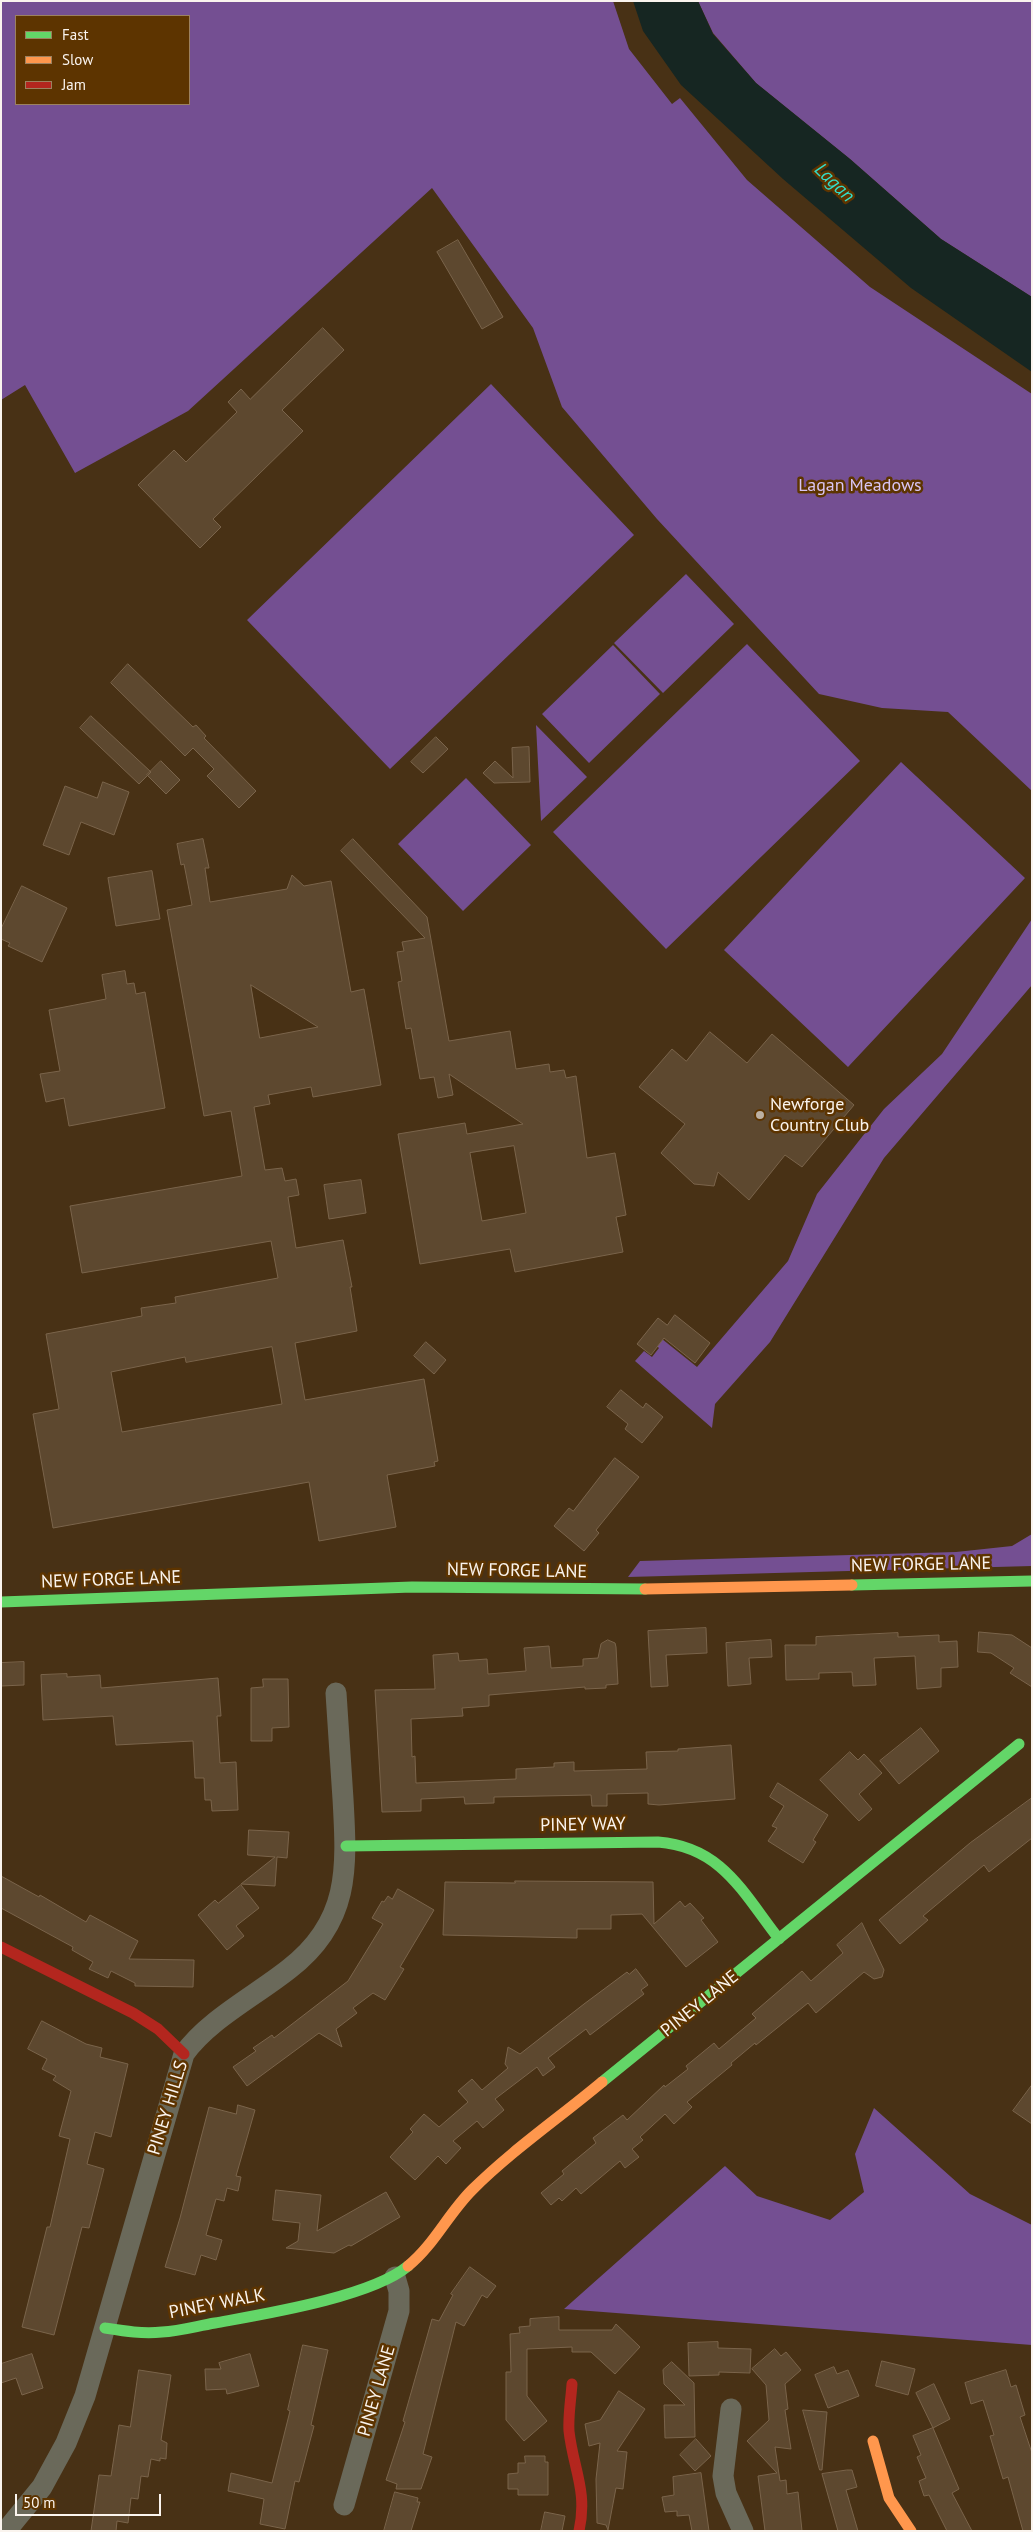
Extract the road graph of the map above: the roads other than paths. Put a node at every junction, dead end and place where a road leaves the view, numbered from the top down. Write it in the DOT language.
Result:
graph roads {
  1 [pos="1032,1581"];
  2 [pos="1,1602"];
  3 [pos="336,1693"];
  4 [pos="1019,1744"];
  5 [pos="346,1846"];
  6 [pos="779,1939"];
  7 [pos="1,1947"];
  8 [pos="184,2054"];
  9 [pos="395,2277"];
  10 [pos="335,2297"];
  11 [pos="105,2328"];
  12 [pos="572,2384"];
  13 [pos="731,2409"];
  14 [pos="873,2440"];
  15 [pos="344,2504"];
  16 [pos="6,2531"];
  17 [pos="579,2531"];
  18 [pos="743,2531"];
  19 [pos="911,2531"];
  1 -- 2 [label="street, NEW FORGE LANE"];
  3 -- 5 [label="street, PINEY HILLS"];
  4 -- 6 [label="street, PINEY LANE"];
  5 -- 6 [label="street, PINEY WAY"];
  5 -- 8 [label="street, PINEY HILLS"];
  6 -- 9 [label="street, PINEY LANE"];
  7 -- 8 [label="street"];
  8 -- 11 [label="street, PINEY HILLS"];
  9 -- 10 [label="street, PINEY LANE"];
  9 -- 15 [label="street, PINEY LANE"];
  10 -- 11 [label="street, PINEY WALK"];
  11 -- 16 [label="street, PINEY HILLS"];
  12 -- 17 [label="street"];
  13 -- 18 [label="street"];
  14 -- 19 [label="street"];
}
